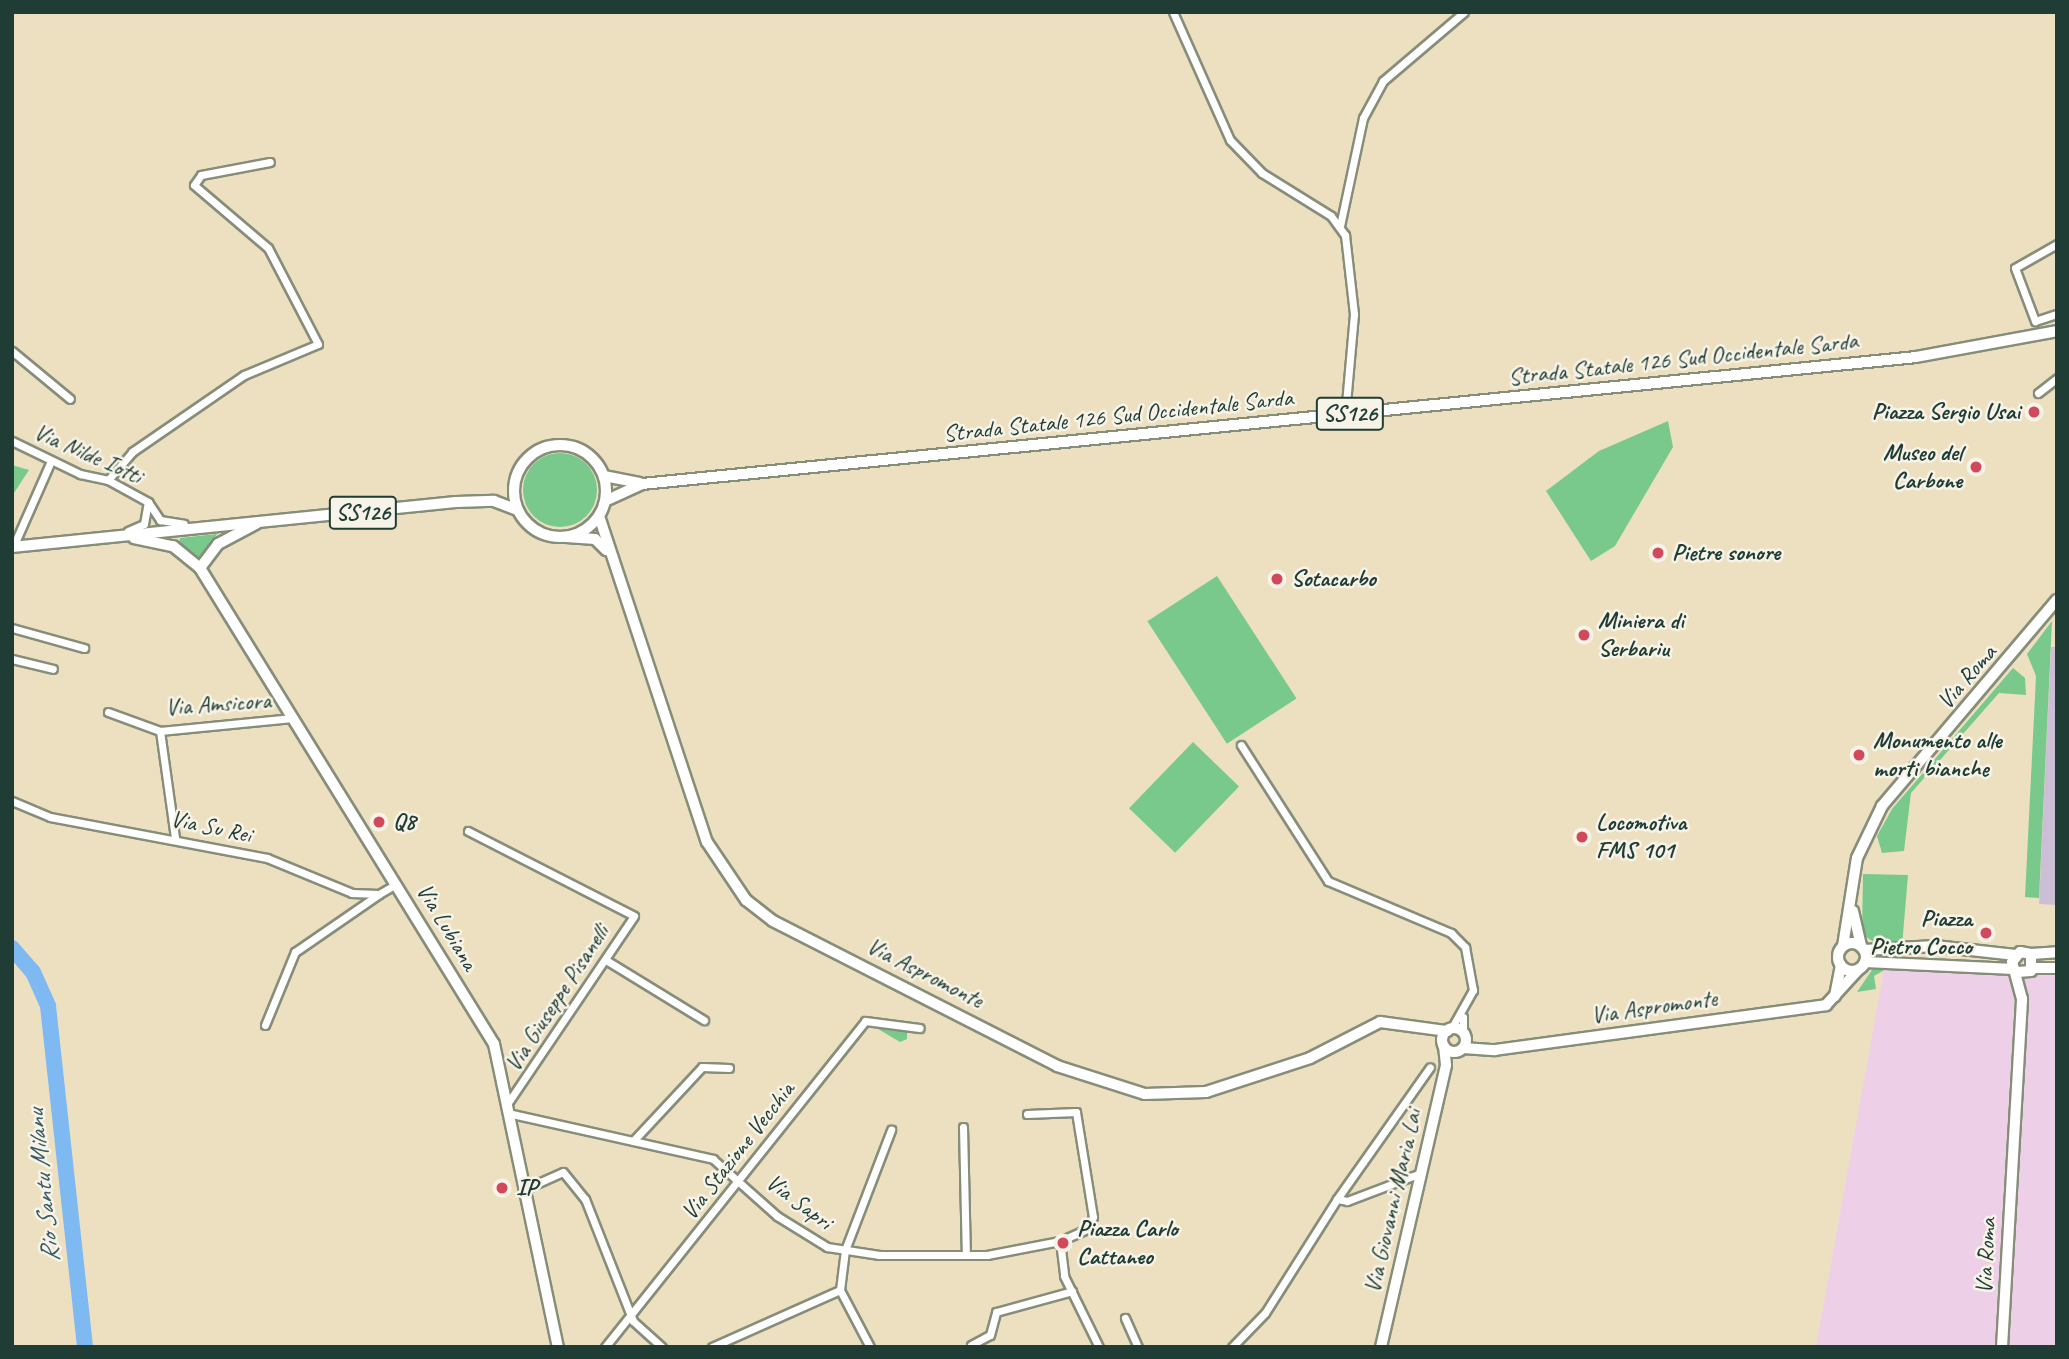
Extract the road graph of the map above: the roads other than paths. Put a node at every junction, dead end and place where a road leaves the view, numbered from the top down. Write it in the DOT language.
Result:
graph roads {
  1 [pos="1173,12"];
  2 [pos="1464,12"];
  3 [pos="270,162"];
  4 [pos="1340,226"];
  5 [pos="2057,244"];
  6 [pos="2057,314"];
  7 [pos="2057,331"];
  8 [pos="12,351"];
  9 [pos="2057,378"];
  10 [pos="2038,393"];
  11 [pos="70,399"];
  12 [pos="1345,414"];
  13 [pos="12,441"];
  14 [pos="51,461"];
  15 [pos="604,476"];
  16 [pos="108,480"];
  17 [pos="514,482"];
  18 [pos="642,484"];
  19 [pos="605,501"];
  20 [pos="148,502"];
  21 [pos="467,502"];
  22 [pos="518,510"];
  23 [pos="599,516"];
  24 [pos="260,522"];
  25 [pos="216,526"];
  26 [pos="109,537"];
  27 [pos="566,537"];
  28 [pos="14,544"];
  29 [pos="615,564"];
  30 [pos="201,568"];
  31 [pos="2057,600"];
  32 [pos="12,628"];
  33 [pos="84,648"];
  34 [pos="12,659"];
  35 [pos="53,669"];
  36 [pos="108,712"];
  37 [pos="292,718"];
  38 [pos="160,731"];
  39 [pos="1241,745"];
  40 [pos="12,801"];
  41 [pos="468,831"];
  42 [pos="175,838"];
  43 [pos="396,884"];
  44 [pos="1852,890"];
  45 [pos="379,894"];
  46 [pos="1843,946"];
  47 [pos="1863,948"];
  48 [pos="1925,948"];
  49 [pos="2057,952"];
  50 [pos="2031,954"];
  51 [pos="2015,955"];
  52 [pos="606,960"];
  53 [pos="1926,964"];
  54 [pos="1841,965"];
  55 [pos="1861,966"];
  56 [pos="2057,968"];
  57 [pos="2033,970"];
  58 [pos="2015,971"];
  59 [pos="1834,998"];
  60 [pos="2022,999"];
  61 [pos="1464,1013"];
  62 [pos="704,1020"];
  63 [pos="265,1025"];
  64 [pos="920,1028"];
  65 [pos="1433,1029"];
  66 [pos="1449,1030"];
  67 [pos="1462,1043"];
  68 [pos="1443,1044"];
  69 [pos="1446,1065"];
  70 [pos="1430,1067"];
  71 [pos="729,1068"];
  72 [pos="509,1101"];
  73 [pos="512,1114"];
  74 [pos="1027,1114"];
  75 [pos="963,1127"];
  76 [pos="891,1130"];
  77 [pos="633,1141"];
  78 [pos="1421,1173"];
  79 [pos="739,1179"];
  80 [pos="527,1188"];
  81 [pos="1337,1199"];
  82 [pos="1059,1241"];
  83 [pos="845,1250"];
  84 [pos="966,1255"];
  85 [pos="840,1290"];
  86 [pos="1072,1291"];
  87 [pos="630,1314"];
  88 [pos="1125,1318"];
  89 [pos="971,1345"];
  90 [pos="558,1347"];
  91 [pos="605,1347"];
  92 [pos="662,1347"];
  93 [pos="712,1347"];
  94 [pos="870,1347"];
  95 [pos="1099,1347"];
  96 [pos="1138,1347"];
  97 [pos="1232,1347"];
  98 [pos="1381,1347"];
  99 [pos="2002,1347"];
  1 -- 4 [label="street"];
  2 -- 4 [label="street"];
  3 -- 16 [label="street"];
  4 -- 12 [label="street"];
  5 -- 6 [label="street"];
  7 -- 12 [label="main road, Strada Statale 126 Sud Occidentale Sarda / SS126"];
  8 -- 11 [label="street"];
  9 -- 10 [label="street"];
  12 -- 18 [label="main road, Strada Statale 126 Sud Occidentale Sarda / SS126"];
  13 -- 14 [label="street, Via Nilde Iotti"];
  14 -- 16 [label="street, Via Nilde Iotti"];
  14 -- 28 [label="street"];
  15 -- 17 [label="main road"];
  15 -- 18 [label="main road, SS126"];
  15 -- 19 [label="main road"];
  16 -- 20 [label="street, Via Nilde Iotti"];
  17 -- 21 [label="main road, SS126"];
  17 -- 22 [label="main road"];
  18 -- 19 [label="main road, SS126"];
  19 -- 23 [label="main road"];
  20 -- 25 [label="street, Via Nilde Iotti"];
  20 -- 26 [label="street, Via Nilde Iotti"];
  21 -- 22 [label="main road, SS126"];
  21 -- 24 [label="main road, SS126"];
  22 -- 27 [label="main road, SS126"];
  23 -- 27 [label="main road"];
  23 -- 29 [label="main road, Via Aspromonte"];
  24 -- 25 [label="main road, SS126"];
  24 -- 30 [label="main road"];
  25 -- 26 [label="main road, SS126"];
  26 -- 28 [label="main road, SS126"];
  26 -- 30 [label="main road, Via Lubiana"];
  27 -- 29 [label="main road, Via Aspromonte"];
  29 -- 65 [label="main road, Via Aspromonte"];
  30 -- 37 [label="main road, Via Lubiana"];
  31 -- 44 [label="main road, Via Roma"];
  32 -- 33 [label="street"];
  34 -- 35 [label="street"];
  36 -- 38 [label="street, Via Amsicora"];
  37 -- 38 [label="street, Via Amsicora"];
  37 -- 43 [label="main road, Via Lubiana"];
  38 -- 42 [label="street"];
  39 -- 61 [label="street"];
  40 -- 42 [label="street, Via Su Rei"];
  41 -- 52 [label="street, Via Giuseppe Pisanelli"];
  42 -- 45 [label="street, Via Su Rei"];
  43 -- 45 [label="street"];
  43 -- 72 [label="main road, Via Lubiana"];
  44 -- 46 [label="main road, Via Roma"];
  44 -- 47 [label="main road, Via Roma"];
  45 -- 63 [label="street"];
  46 -- 47 [label="main road"];
  46 -- 54 [label="main road, Via Roma"];
  47 -- 48 [label="main road"];
  47 -- 55 [label="main road, Via Roma"];
  48 -- 51 [label="main road"];
  48 -- 53 [label="main road"];
  49 -- 50 [label="main road"];
  50 -- 51 [label="main road"];
  50 -- 57 [label="main road"];
  51 -- 58 [label="main road, Via Roma"];
  52 -- 62 [label="street"];
  52 -- 72 [label="street, Via Giuseppe Pisanelli"];
  53 -- 55 [label="main road"];
  53 -- 58 [label="main road"];
  54 -- 55 [label="main road"];
  54 -- 59 [label="main road"];
  55 -- 59 [label="main road"];
  56 -- 57 [label="main road"];
  57 -- 58 [label="main road"];
  57 -- 60 [label="main road, Via Roma"];
  58 -- 60 [label="main road, Via Roma"];
  59 -- 67 [label="main road, Via Aspromonte"];
  60 -- 99 [label="main road, Via Roma"];
  61 -- 66 [label="street"];
  61 -- 67 [label="street"];
  64 -- 79 [label="street, Via Stazione Vecchia"];
  65 -- 66 [label="main road, Via Aspromonte"];
  65 -- 68 [label="main road"];
  66 -- 67 [label="main road, Via Aspromonte"];
  66 -- 68 [label="main road"];
  67 -- 68 [label="main road"];
  67 -- 69 [label="main road, Via Giovanni Maria Lai"];
  68 -- 69 [label="main road, Via Giovanni Maria Lai"];
  69 -- 78 [label="main road, Via Giovanni Maria Lai"];
  70 -- 81 [label="street"];
  71 -- 77 [label="street"];
  72 -- 73 [label="main road, Via Lubiana"];
  73 -- 77 [label="street, Via Sapri"];
  73 -- 80 [label="main road, Via Lubiana"];
  74 -- 82 [label="street"];
  75 -- 84 [label="street"];
  76 -- 83 [label="street"];
  77 -- 79 [label="street, Via Sapri"];
  78 -- 81 [label="street"];
  78 -- 98 [label="main road, Via Giovanni Maria Lai"];
  79 -- 83 [label="street, Via Sapri"];
  79 -- 87 [label="street, Via Stazione Vecchia"];
  80 -- 87 [label="street"];
  80 -- 90 [label="main road, Via Lubiana"];
  81 -- 97 [label="street"];
  82 -- 84 [label="street, Via Sapri"];
  82 -- 86 [label="street"];
  83 -- 84 [label="street, Via Sapri"];
  83 -- 85 [label="street"];
  85 -- 93 [label="street"];
  85 -- 94 [label="street"];
  86 -- 89 [label="street"];
  86 -- 95 [label="street"];
  87 -- 91 [label="street, Via Stazione Vecchia"];
  87 -- 92 [label="street"];
  88 -- 96 [label="street"];
}
